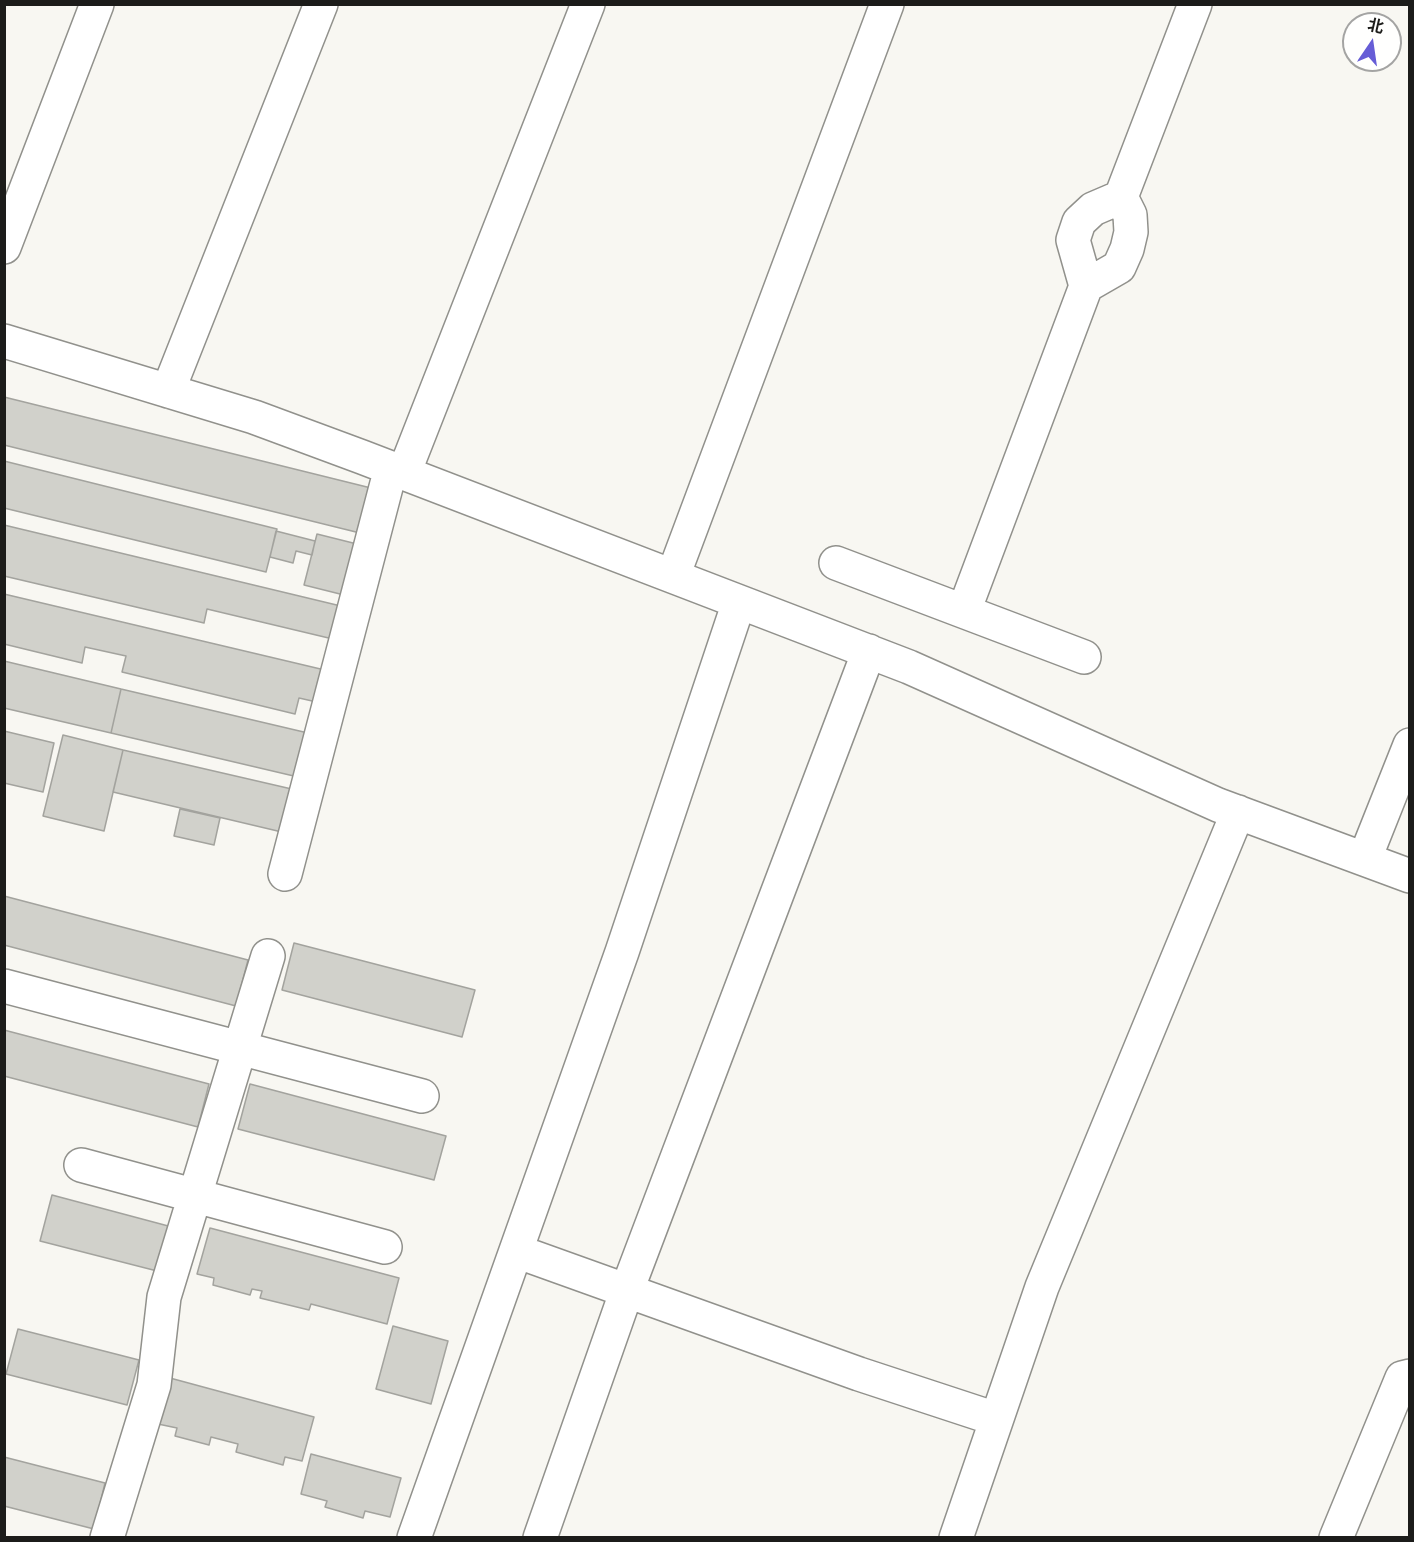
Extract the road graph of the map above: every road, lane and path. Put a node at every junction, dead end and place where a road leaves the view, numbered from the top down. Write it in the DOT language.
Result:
graph roads {
  1 [pos="97,4"];
  2 [pos="321,4"];
  3 [pos="588,4"];
  4 [pos="887,4"];
  5 [pos="1195,4"];
  6 [pos="1121,197"];
  7 [pos="4,247"];
  8 [pos="1086,286"];
  9 [pos="4,341"];
  10 [pos="168,391"];
  11 [pos="397,471"];
  12 [pos="836,563"];
  13 [pos="673,576"];
  14 [pos="739,602"];
  15 [pos="964,612"];
  16 [pos="869,651"];
  17 [pos="1084,657"];
  18 [pos="1410,745"];
  19 [pos="1238,812"];
  20 [pos="1365,858"];
  21 [pos="285,874"];
  22 [pos="1410,876"];
  23 [pos="268,956"];
  24 [pos="4,986"];
  25 [pos="240,1048"];
  26 [pos="422,1096"];
  27 [pos="81,1165"];
  28 [pos="195,1196"];
  29 [pos="385,1247"];
  30 [pos="516,1251"];
  31 [pos="627,1290"];
  32 [pos="1410,1376"];
  33 [pos="996,1419"];
  34 [pos="107,1538"];
  35 [pos="414,1538"];
  36 [pos="540,1538"];
  37 [pos="956,1538"];
  38 [pos="1336,1538"];
  1 -- 7 [label="street"];
  2 -- 10 [label="street"];
  3 -- 11 [label="street"];
  4 -- 13 [label="street"];
  5 -- 6 [label="street"];
  6 -- 8 [label="street"];
  6 -- 8 [label="street"];
  8 -- 15 [label="street"];
  9 -- 10 [label="street"];
  10 -- 11 [label="street"];
  11 -- 13 [label="street"];
  11 -- 21 [label="street"];
  12 -- 15 [label="street"];
  13 -- 14 [label="street"];
  14 -- 16 [label="street"];
  14 -- 30 [label="street"];
  15 -- 17 [label="street"];
  16 -- 19 [label="street"];
  16 -- 31 [label="street"];
  18 -- 20 [label="street"];
  19 -- 20 [label="street"];
  19 -- 33 [label="street"];
  20 -- 22 [label="street"];
  23 -- 25 [label="street"];
  24 -- 25 [label="street"];
  25 -- 26 [label="street"];
  25 -- 28 [label="street"];
  27 -- 28 [label="street"];
  28 -- 29 [label="street"];
  28 -- 34 [label="street"];
  30 -- 31 [label="street"];
  30 -- 35 [label="street"];
  31 -- 33 [label="street"];
  31 -- 36 [label="street"];
  32 -- 38 [label="street"];
  33 -- 37 [label="street"];
}
